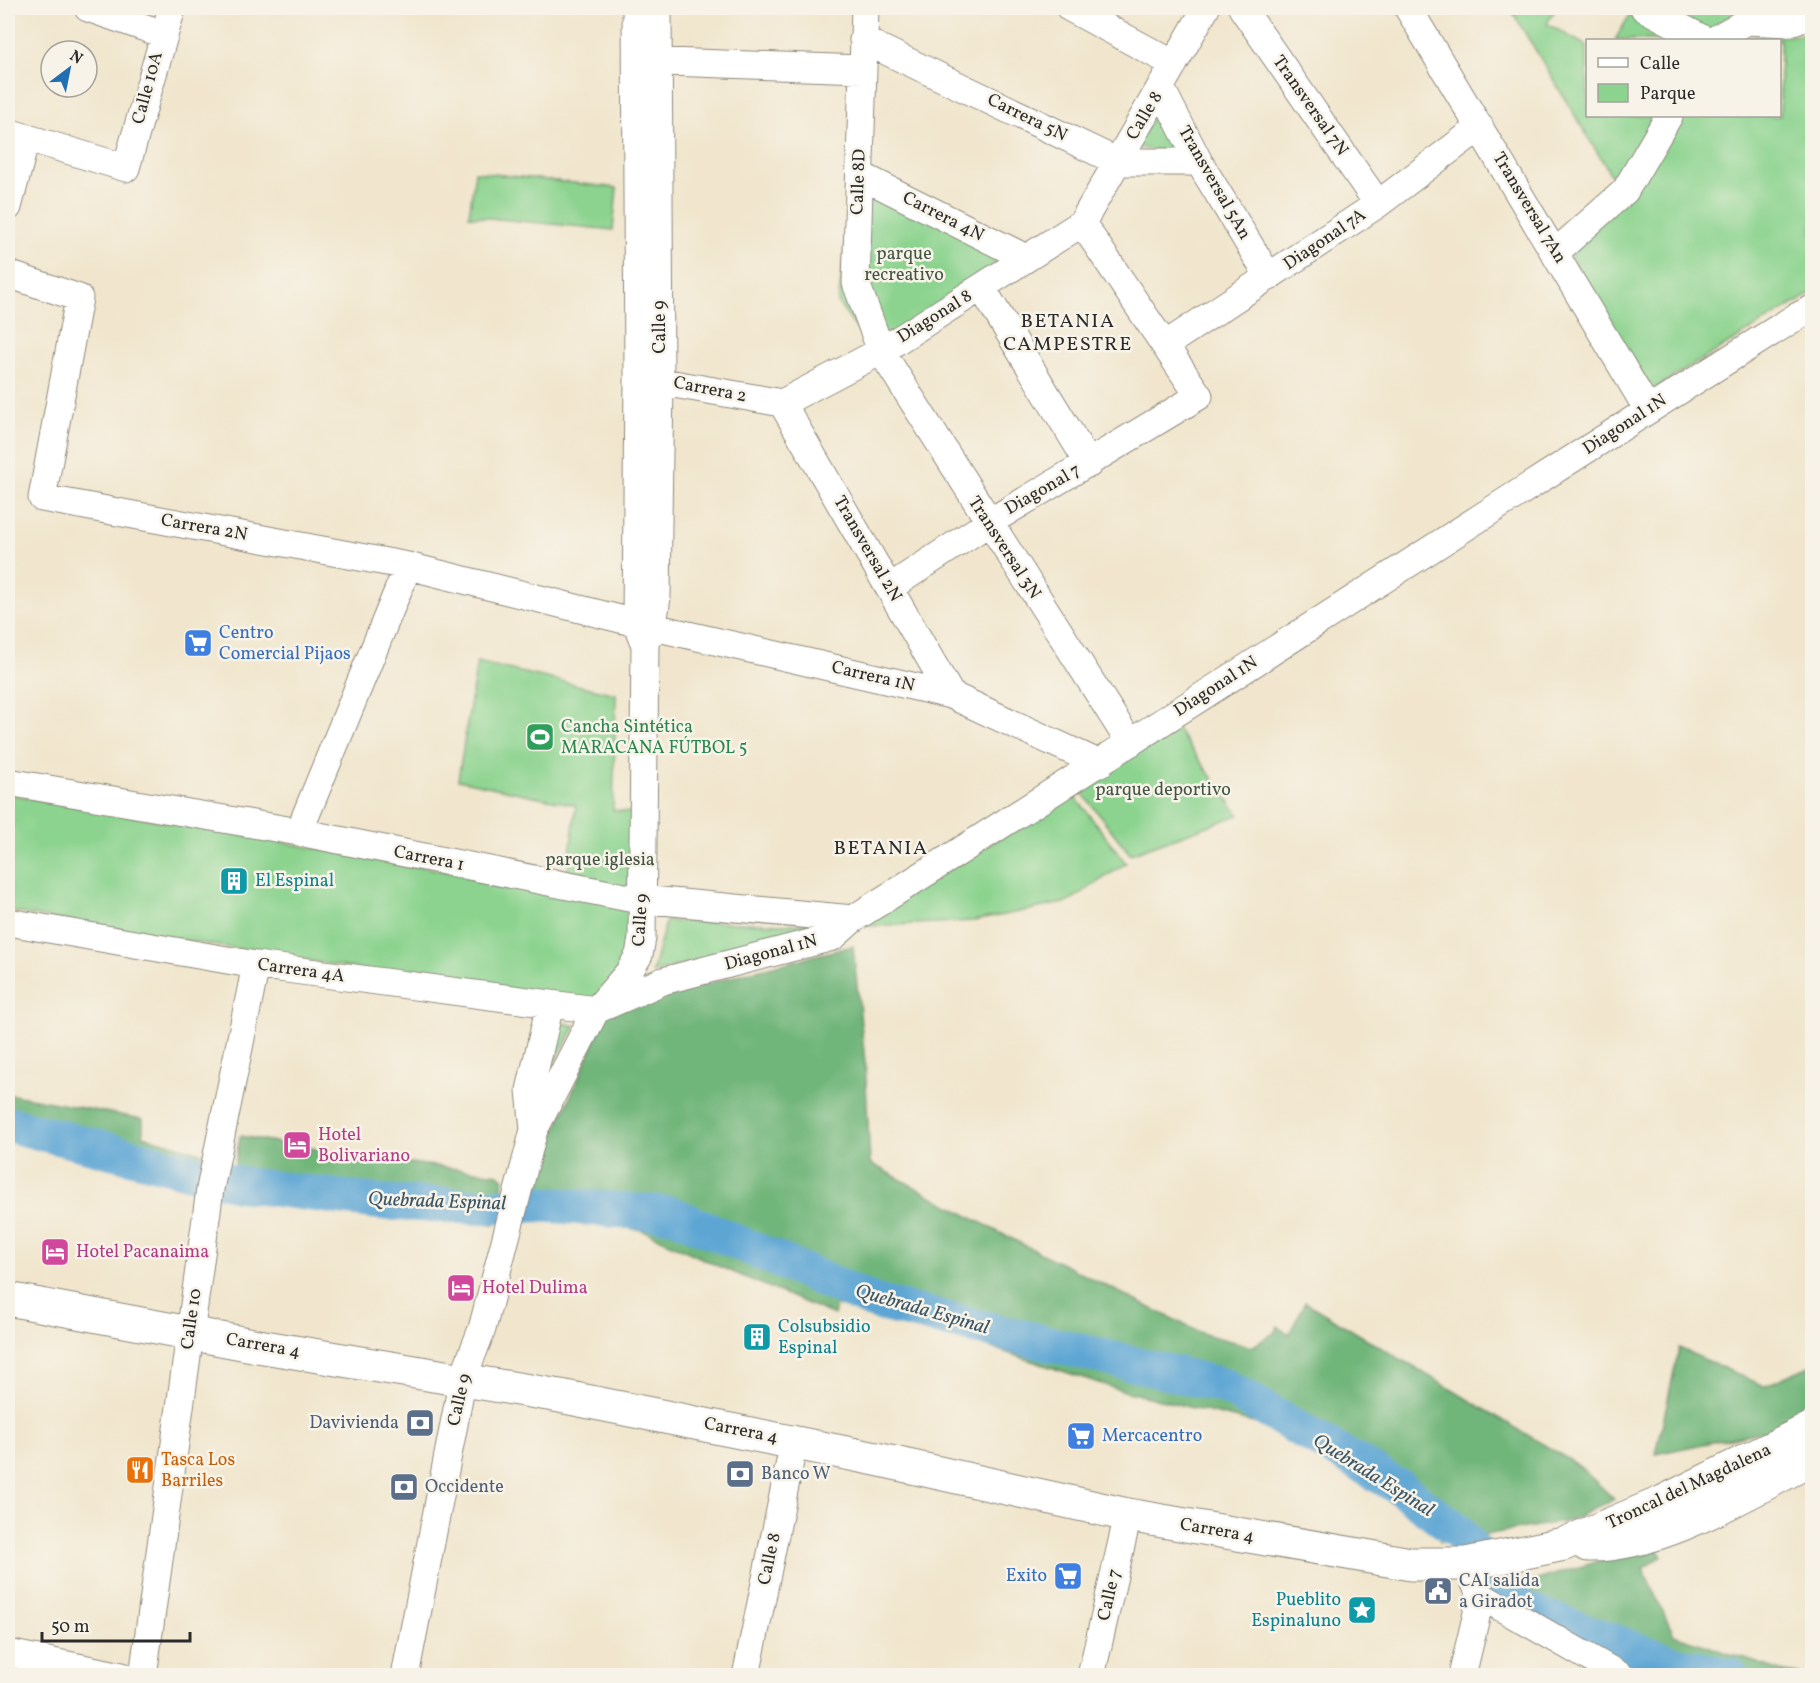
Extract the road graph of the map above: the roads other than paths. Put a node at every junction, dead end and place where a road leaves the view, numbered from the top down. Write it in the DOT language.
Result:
graph roads {
  1 [pos="88,8"];
  2 [pos="172,8"];
  3 [pos="636,8"];
  4 [pos="658,8"];
  5 [pos="865,8"];
  6 [pos="1070,8"];
  7 [pos="1206,8"];
  8 [pos="1242,8"];
  9 [pos="1408,8"];
  10 [pos="1644,8"];
  11 [pos="1812,15"];
  12 [pos="163,34"];
  13 [pos="1703,39"];
  14 [pos="1716,39"];
  15 [pos="864,40"];
  16 [pos="649,61"];
  17 [pos="1174,64"];
  18 [pos="862,69"];
  19 [pos="1161,88"];
  20 [pos="1667,117"];
  21 [pos="1480,127"];
  22 [pos="17,135"];
  23 [pos="1118,162"];
  24 [pos="1199,162"];
  25 [pos="860,175"];
  26 [pos="1378,204"];
  27 [pos="8,207"];
  28 [pos="1082,223"];
  29 [pos="1556,252"];
  30 [pos="1026,258"];
  31 [pos="8,274"];
  32 [pos="1269,277"];
  33 [pos="982,288"];
  34 [pos="1812,309"];
  35 [pos="1165,345"];
  36 [pos="881,351"];
  37 [pos="649,379"];
  38 [pos="782,403"];
  39 [pos="1648,410"];
  40 [pos="1089,464"];
  41 [pos="988,523"];
  42 [pos="408,566"];
  43 [pos="889,588"];
  44 [pos="645,631"];
  45 [pos="951,695"];
  46 [pos="1130,743"];
  47 [pos="1100,764"];
  48 [pos="8,782"];
  49 [pos="299,832"];
  50 [pos="644,899"];
  51 [pos="853,919"];
  52 [pos="8,922"];
  53 [pos="256,965"];
  54 [pos="550,1005"];
  55 [pos="596,1010"];
  56 [pos="534,1130"];
  57 [pos="8,1299"];
  58 [pos="190,1332"];
  59 [pos="463,1378"];
  60 [pos="1812,1428"];
  61 [pos="794,1442"];
  62 [pos="1812,1459"];
  63 [pos="1128,1515"];
  64 [pos="1563,1544"];
  65 [pos="1470,1563"];
  66 [pos="1481,1596"];
  67 [pos="8,1653"];
  68 [pos="1092,1675"];
  69 [pos="122,1676"];
  70 [pos="143,1676"];
  71 [pos="405,1676"];
  72 [pos="746,1676"];
  73 [pos="1462,1676"];
  74 [pos="1621,1676"];
  1 -- 12 [label="street"];
  2 -- 12 [label="street, Calle 10A"];
  3 -- 16 [label="street, Calle 9"];
  4 -- 16 [label="street, Calle 9"];
  5 -- 15 [label="street, Calle 8D"];
  6 -- 17 [label="street"];
  7 -- 17 [label="street, Calle 8"];
  8 -- 26 [label="street, Transversal 7N"];
  9 -- 21 [label="street, Transversal 7An"];
  10 -- 13 [label="street"];
  11 -- 14 [label="street"];
  12 -- 22 [label="street, Calle 10A"];
  15 -- 18 [label="street, Calle 8D"];
  15 -- 23 [label="street, Carrera 5N"];
  16 -- 18 [label="street"];
  16 -- 37 [label="street, Calle 9"];
  17 -- 19 [label="street, Calle 8"];
  18 -- 25 [label="street, Calle 8D"];
  19 -- 23 [label="street, Calle 8"];
  19 -- 24 [label="street, Transversal 5An"];
  20 -- 29 [label="street"];
  21 -- 26 [label="street, Diagonal 7A"];
  21 -- 29 [label="street, Transversal 7An"];
  22 -- 27 [label="street"];
  23 -- 24 [label="street, Carrera 5N"];
  23 -- 28 [label="street, Calle 8"];
  24 -- 32 [label="street, Transversal 5An"];
  25 -- 30 [label="street, Carrera 4N"];
  25 -- 36 [label="street, Calle 8D"];
  26 -- 32 [label="street, Diagonal 7A"];
  28 -- 30 [label="street, Diagonal 8"];
  28 -- 35 [label="street"];
  29 -- 39 [label="street, Transversal 7An"];
  30 -- 33 [label="street, Diagonal 8"];
  31 -- 42 [label="street, Carrera 2N"];
  32 -- 35 [label="street, Diagonal 7A"];
  33 -- 36 [label="street, Diagonal 8"];
  33 -- 40 [label="street"];
  34 -- 39 [label="street, Diagonal 1N"];
  35 -- 40 [label="street, Diagonal 7"];
  36 -- 38 [label="street, Diagonal 8"];
  36 -- 41 [label="street, Transversal 3N"];
  37 -- 38 [label="street, Carrera 2"];
  37 -- 44 [label="street, Calle 9"];
  38 -- 43 [label="street, Transversal 2N"];
  39 -- 46 [label="street, Diagonal 1N"];
  40 -- 41 [label="street, Diagonal 7"];
  41 -- 43 [label="street, Diagonal 7"];
  41 -- 46 [label="street, Transversal 3N"];
  42 -- 44 [label="street, Carrera 2N"];
  42 -- 49 [label="street"];
  43 -- 45 [label="street, Transversal 2N"];
  44 -- 45 [label="street, Carrera 1N"];
  44 -- 50 [label="street, Calle 9"];
  45 -- 47 [label="street, Carrera 1N"];
  46 -- 47 [label="street, Diagonal 1N"];
  47 -- 51 [label="street, Diagonal 1N"];
  48 -- 49 [label="street, Carrera 1"];
  49 -- 50 [label="street, Carrera 1"];
  50 -- 51 [label="street, Carrera 1"];
  50 -- 55 [label="street, Calle 9"];
  51 -- 55 [label="street, Diagonal 1N"];
  52 -- 53 [label="street, Carrera 4A"];
  53 -- 54 [label="street, Carrera 4A"];
  53 -- 58 [label="street, Calle 10"];
  54 -- 55 [label="street, Carrera 4A"];
  54 -- 56 [label="street, Calle 9"];
  55 -- 56 [label="street, Calle 9"];
  56 -- 59 [label="street, Calle 9"];
  57 -- 58 [label="main road, Carrera 4"];
  58 -- 59 [label="main road, Carrera 4"];
  58 -- 70 [label="street, Calle 10"];
  59 -- 61 [label="main road, Carrera 4"];
  59 -- 71 [label="street, Calle 9"];
  60 -- 64 [label="main road, Troncal del Magdalena"];
  61 -- 63 [label="main road, Carrera 4"];
  61 -- 72 [label="street, Calle 8"];
  62 -- 64 [label="main road, Troncal del Magdalena"];
  63 -- 65 [label="main road, Carrera 4"];
  63 -- 68 [label="street, Calle 7"];
  64 -- 65 [label="main road, Troncal del Magdalena"];
  65 -- 66 [label="street"];
  66 -- 73 [label="street"];
  66 -- 74 [label="street"];
  67 -- 69 [label="street"];
}
